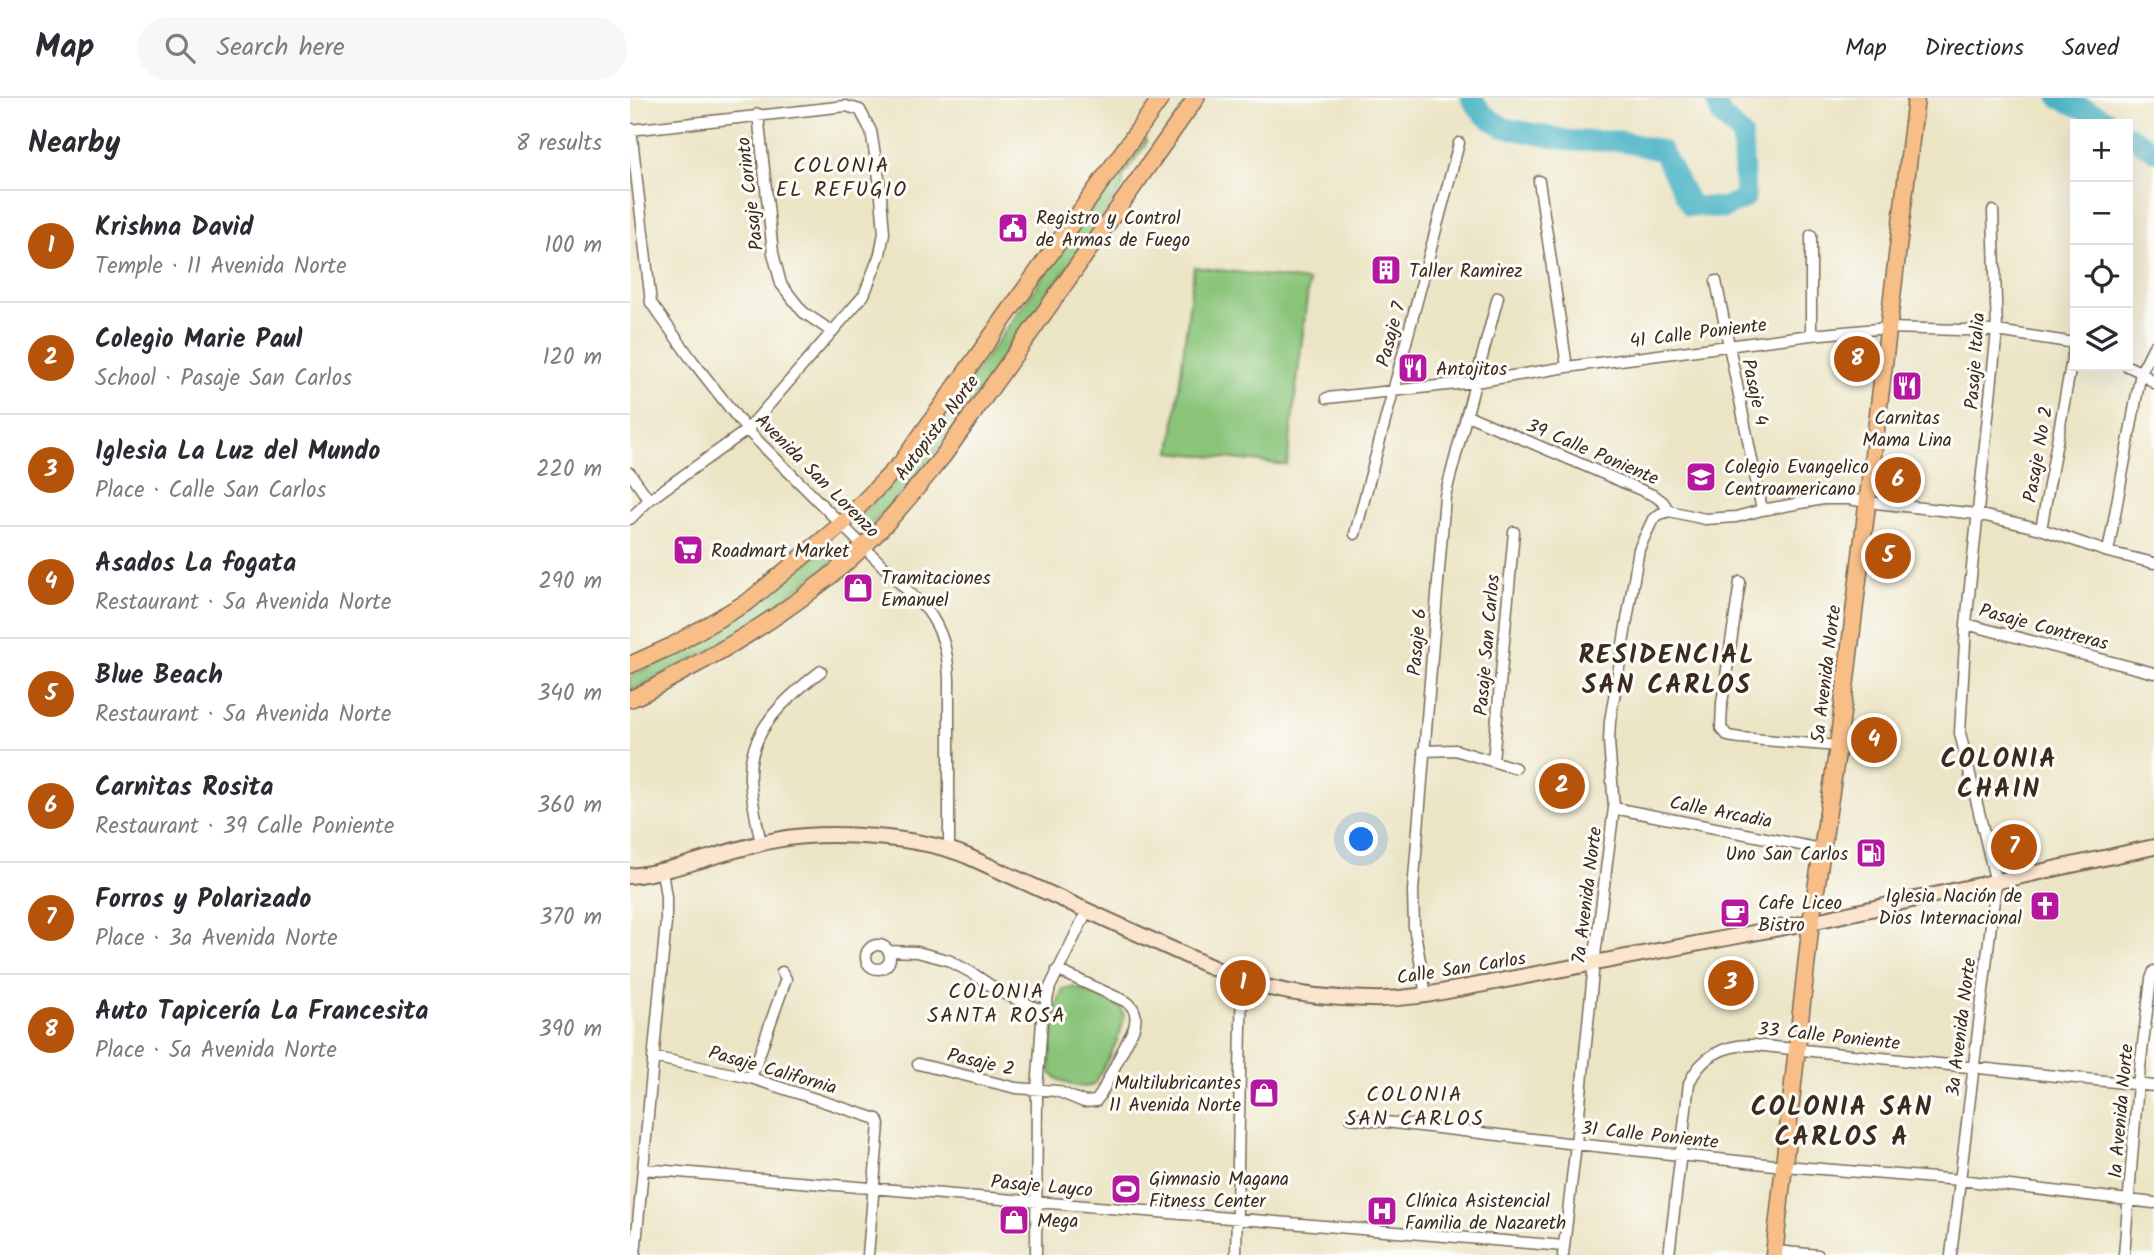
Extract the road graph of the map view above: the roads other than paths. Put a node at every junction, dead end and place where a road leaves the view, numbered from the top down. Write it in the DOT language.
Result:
graph roads {
  1 [pos="1162,98"];
  2 [pos="1916,98"];
  3 [pos="1194,101"];
  4 [pos="758,114"];
  5 [pos="630,130"];
  6 [pos="1134,137"];
  7 [pos="1459,143"];
  8 [pos="1539,181"];
  9 [pos="1131,190"];
  10 [pos="1993,211"];
  11 [pos="1811,235"];
  12 [pos="1716,281"];
  13 [pos="1498,297"];
  14 [pos="1888,328"];
  15 [pos="831,331"];
  16 [pos="1997,331"];
  17 [pos="1811,335"];
  18 [pos="2070,342"];
  19 [pos="1729,346"];
  20 [pos="2154,346"];
  21 [pos="1567,367"];
  22 [pos="2133,369"];
  23 [pos="2070,370"];
  24 [pos="2141,372"];
  25 [pos="1475,382"];
  26 [pos="2154,383"];
  27 [pos="1394,389"];
  28 [pos="1327,398"];
  29 [pos="1466,415"];
  30 [pos="747,430"];
  31 [pos="630,473"];
  32 [pos="649,500"];
  33 [pos="1867,502"];
  34 [pos="1762,510"];
  35 [pos="1669,511"];
  36 [pos="1977,514"];
  37 [pos="630,519"];
  38 [pos="842,524"];
  39 [pos="2041,529"];
  40 [pos="1514,532"];
  41 [pos="1355,534"];
  42 [pos="864,546"];
  43 [pos="2108,552"];
  44 [pos="2154,564"];
  45 [pos="1740,582"];
  46 [pos="1966,624"];
  47 [pos="630,665"];
  48 [pos="821,671"];
  49 [pos="2154,673"];
  50 [pos="630,699"];
  51 [pos="1838,746"];
  52 [pos="1423,751"];
  53 [pos="1493,761"];
  54 [pos="1515,768"];
  55 [pos="1614,808"];
  56 [pos="761,844"];
  57 [pos="949,848"];
  58 [pos="2154,848"];
  59 [pos="1821,849"];
  60 [pos="662,871"];
  61 [pos="630,876"];
  62 [pos="1996,883"];
  63 [pos="1087,911"];
  64 [pos="1811,922"];
  65 [pos="888,951"];
  66 [pos="1594,963"];
  67 [pos="1058,970"];
  68 [pos="2154,971"];
  69 [pos="782,972"];
  70 [pos="1242,981"];
  71 [pos="1426,995"];
  72 [pos="1043,1011"];
  73 [pos="1796,1050"];
  74 [pos="653,1057"];
  75 [pos="918,1064"];
  76 [pos="1973,1067"];
  77 [pos="751,1078"];
  78 [pos="2138,1084"];
  79 [pos="2154,1086"];
  80 [pos="1037,1090"];
  81 [pos="1351,1118"];
  82 [pos="1576,1144"];
  83 [pos="1680,1155"];
  84 [pos="1784,1166"];
  85 [pos="643,1170"];
  86 [pos="1960,1180"];
  87 [pos="874,1188"];
  88 [pos="2130,1200"];
  89 [pos="1035,1202"];
  90 [pos="2154,1203"];
  91 [pos="1237,1220"];
  92 [pos="1564,1250"];
  93 [pos="1774,1253"];
  94 [pos="635,1255"];
  95 [pos="868,1255"];
  96 [pos="1036,1255"];
  97 [pos="1236,1255"];
  98 [pos="1669,1255"];
  99 [pos="1818,1255"];
  100 [pos="1951,1255"];
  101 [pos="2124,1255"];
  1 -- 3 [label="main road"];
  1 -- 6 [label="main road, Autopista Norte"];
  2 -- 14 [label="main road, 5a Avenida Norte"];
  3 -- 9 [label="main road, Autopista Norte"];
  4 -- 5 [label="street"];
  4 -- 15 [label="street, Pasaje Corinto"];
  4 -- 15 [label="street"];
  5 -- 30 [label="street, Avenida San Lorenzo"];
  6 -- 9 [label="main road"];
  6 -- 38 [label="main road, Autopista Norte"];
  7 -- 27 [label="street, Pasaje 7"];
  8 -- 21 [label="street"];
  9 -- 42 [label="main road, Autopista Norte"];
  10 -- 16 [label="street, Pasaje Italia"];
  11 -- 17 [label="street"];
  12 -- 19 [label="street, Pasaje 4"];
  13 -- 25 [label="street, Pasaje 6"];
  14 -- 16 [label="street, 41 Calle Poniente"];
  14 -- 17 [label="street, 41 Calle Poniente"];
  14 -- 33 [label="main road, 5a Avenida Norte"];
  15 -- 30 [label="street"];
  16 -- 18 [label="street, 41 Calle Poniente"];
  16 -- 36 [label="street, Pasaje Italia"];
  17 -- 19 [label="street, 41 Calle Poniente"];
  19 -- 21 [label="street, 41 Calle Poniente"];
  19 -- 34 [label="street, Pasaje 4"];
  20 -- 24 [label="street"];
  21 -- 25 [label="street, 41 Calle Poniente"];
  22 -- 24 [label="street"];
  23 -- 39 [label="street, Pasaje No 2"];
  24 -- 26 [label="street"];
  24 -- 43 [label="street"];
  25 -- 27 [label="street, 41 Calle Poniente"];
  25 -- 29 [label="street, Pasaje 6"];
  27 -- 28 [label="street, 41 Calle Poniente"];
  27 -- 41 [label="street, Pasaje 7"];
  29 -- 35 [label="street, 39 Calle Poniente"];
  29 -- 52 [label="street, Pasaje 6"];
  30 -- 32 [label="street"];
  30 -- 38 [label="street, Avenida San Lorenzo"];
  31 -- 32 [label="street"];
  32 -- 37 [label="street"];
  33 -- 34 [label="street, 39 Calle Poniente"];
  33 -- 36 [label="street, 39 Calle Poniente"];
  33 -- 51 [label="main road, 5a Avenida Norte"];
  34 -- 35 [label="street, 39 Calle Poniente"];
  35 -- 55 [label="street, 7a Avenida Norte"];
  36 -- 39 [label="street, 39 Calle Poniente"];
  36 -- 46 [label="street, 3a Avenida Norte"];
  38 -- 42 [label="street, Avenida San Lorenzo"];
  38 -- 47 [label="main road, Autopista Norte"];
  39 -- 43 [label="street, 39 Calle Poniente"];
  40 -- 53 [label="street, Pasaje San Carlos"];
  42 -- 50 [label="main road, Autopista Norte"];
  42 -- 57 [label="street, Avenida San Lorenzo"];
  43 -- 44 [label="street, 39 Calle Poniente"];
  45 -- 51 [label="street"];
  46 -- 49 [label="street, Pasaje Contreras"];
  46 -- 62 [label="street, 3a Avenida Norte"];
  48 -- 56 [label="street"];
  51 -- 59 [label="main road, 5a Avenida Norte"];
  52 -- 53 [label="street"];
  52 -- 71 [label="street, Pasaje 6"];
  53 -- 54 [label="street"];
  55 -- 59 [label="street, Calle Arcadia"];
  55 -- 66 [label="street, 7a Avenida Norte"];
  56 -- 57 [label="street, Calle San Carlos"];
  56 -- 60 [label="street, Calle San Carlos"];
  57 -- 63 [label="street, Calle San Carlos"];
  58 -- 62 [label="street, Calle San Carlos"];
  59 -- 64 [label="main road, 5a Avenida Norte"];
  60 -- 61 [label="street, Calle San Carlos"];
  60 -- 74 [label="street"];
  62 -- 64 [label="street, Calle San Carlos"];
  62 -- 76 [label="street, 3a Avenida Norte"];
  63 -- 67 [label="street"];
  63 -- 70 [label="street, Calle San Carlos"];
  64 -- 66 [label="street, Calle San Carlos"];
  64 -- 73 [label="main road, 5a Avenida Norte"];
  65 -- 72 [label="street"];
  66 -- 71 [label="street, Calle San Carlos"];
  66 -- 82 [label="street, 7a Avenida Norte"];
  67 -- 72 [label="street"];
  67 -- 80 [label="street, Pasaje 2"];
  68 -- 78 [label="street, 1a Avenida Norte"];
  69 -- 77 [label="street"];
  70 -- 71 [label="street, Calle San Carlos"];
  70 -- 91 [label="street"];
  72 -- 80 [label="street"];
  73 -- 76 [label="street, 33 Calle Poniente"];
  73 -- 83 [label="street, 33 Calle Poniente"];
  73 -- 84 [label="main road, 5a Avenida Norte"];
  74 -- 77 [label="street, Pasaje California"];
  74 -- 85 [label="street"];
  75 -- 80 [label="street, Pasaje 2"];
  76 -- 78 [label="street, 33 Calle Poniente"];
  76 -- 86 [label="street, 3a Avenida Norte"];
  77 -- 87 [label="street, Pasaje California"];
  78 -- 79 [label="street, 33 Calle Poniente"];
  78 -- 88 [label="street, 1a Avenida Norte"];
  80 -- 89 [label="street"];
  81 -- 82 [label="street, 31 Calle Poniente"];
  82 -- 83 [label="street, 31 Calle Poniente"];
  82 -- 92 [label="street, 7a Avenida Norte"];
  83 -- 84 [label="street, 31 Calle Poniente"];
  83 -- 98 [label="street, 33 Calle Poniente"];
  84 -- 86 [label="street, 31 Calle Poniente"];
  84 -- 93 [label="main road, 5a Avenida Norte"];
  85 -- 87 [label="street, Pasaje Layco"];
  85 -- 94 [label="street"];
  86 -- 88 [label="street, 31 Calle Poniente"];
  86 -- 100 [label="street, 3a Avenida Norte"];
  87 -- 89 [label="street, Pasaje Layco"];
  87 -- 95 [label="street"];
  88 -- 90 [label="street, 31 Calle Poniente"];
  88 -- 101 [label="street, 1a Avenida Norte"];
  89 -- 91 [label="street, Pasaje Layco"];
  89 -- 96 [label="street"];
  91 -- 92 [label="street, Pasaje Layco"];
  91 -- 97 [label="street"];
  93 -- 99 [label="street"];
}
